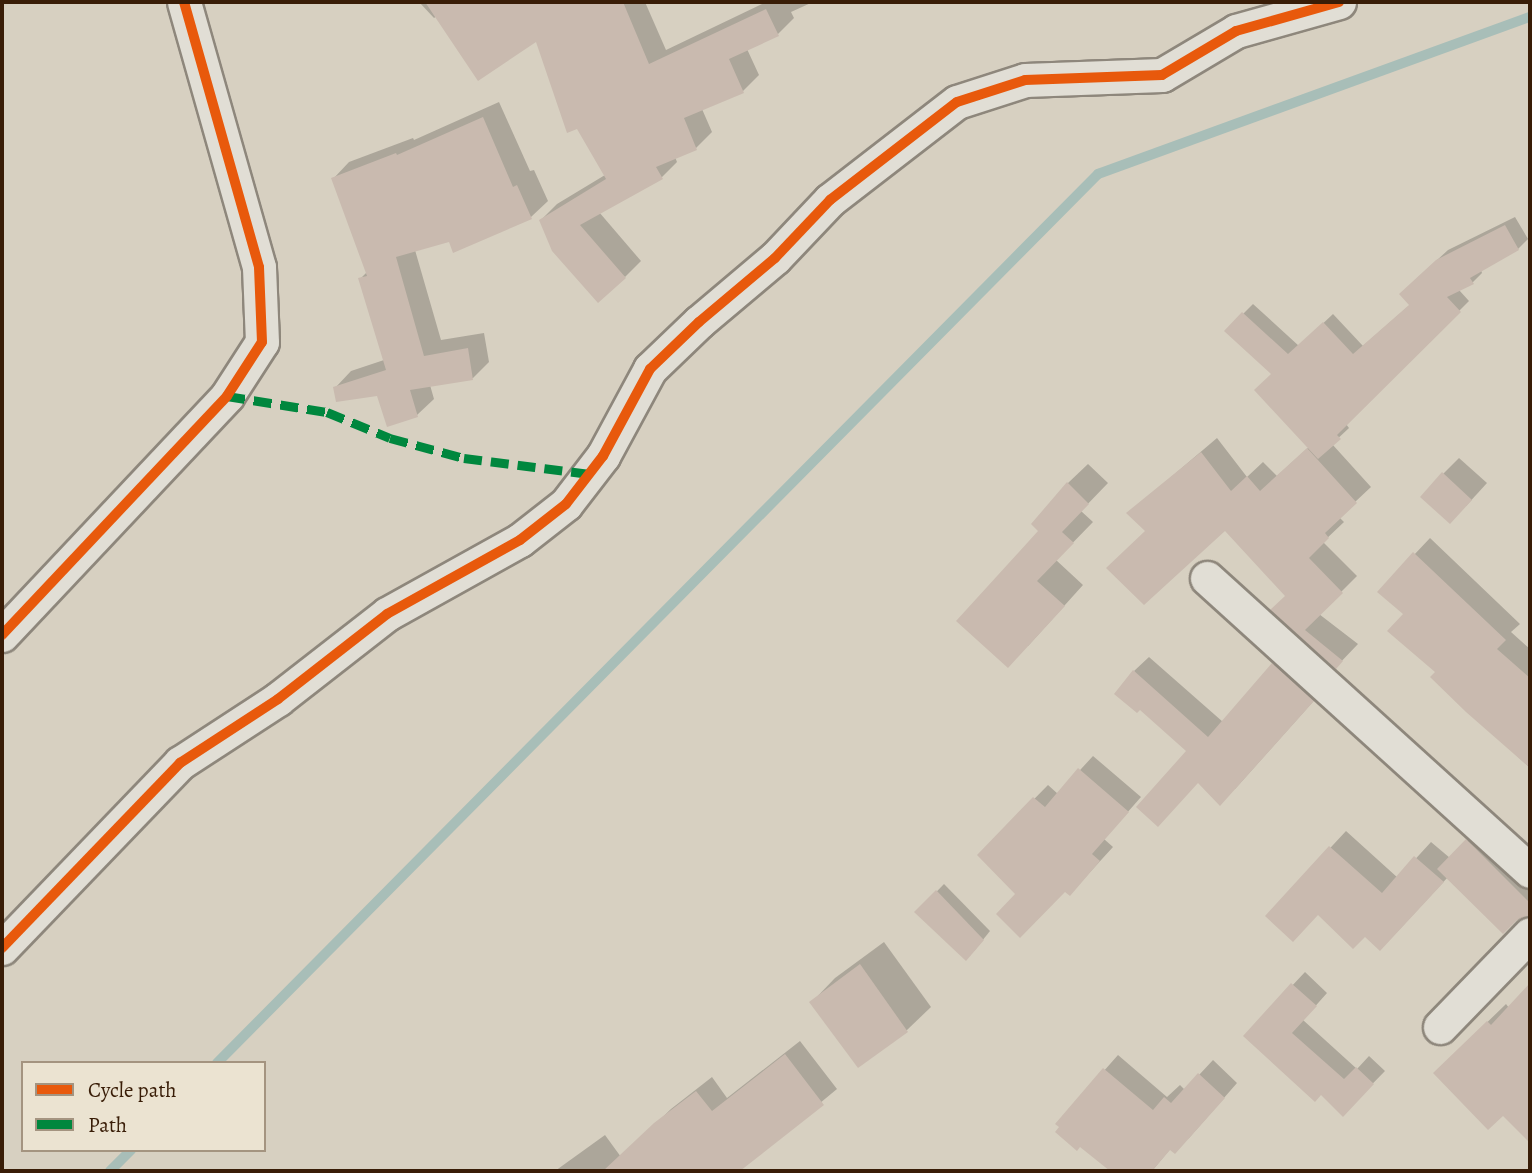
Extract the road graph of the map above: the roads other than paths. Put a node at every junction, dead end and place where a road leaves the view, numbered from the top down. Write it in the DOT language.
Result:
graph roads {
  1 [pos="184,2"];
  2 [pos="1339,2"];
  3 [pos="1207,578"];
  4 [pos="2,635"];
  5 [pos="1530,871"];
  6 [pos="1530,934"];
  7 [pos="2,948"];
  8 [pos="1440,1027"];
  1 -- 4 [label="street"];
  2 -- 7 [label="street"];
  3 -- 5 [label="street"];
  6 -- 8 [label="street"];
}
